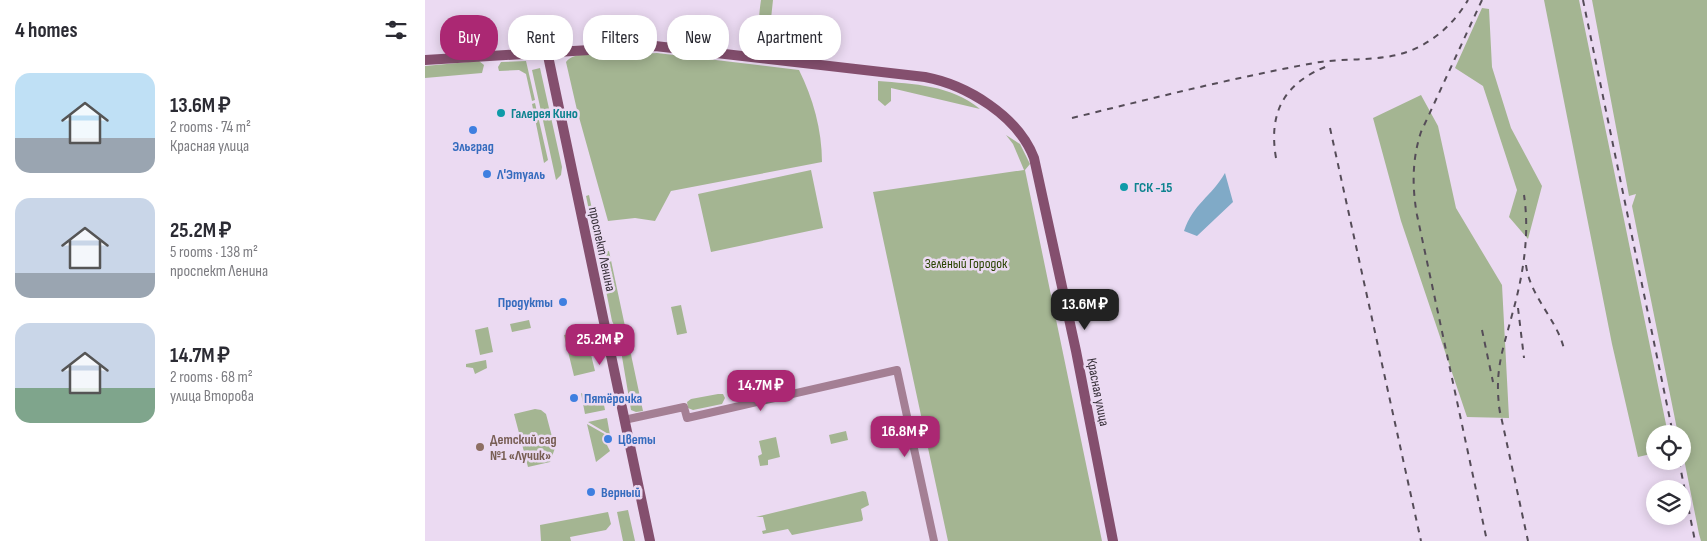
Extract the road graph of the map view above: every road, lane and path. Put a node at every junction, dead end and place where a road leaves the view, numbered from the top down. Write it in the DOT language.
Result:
graph roads {
  1 [pos="573,49"];
  2 [pos="508,54"];
  3 [pos="425,60"];
  4 [pos="549,60"];
  5 [pos="624,420"];
  6 [pos="650,541"];
  7 [pos="934,541"];
  8 [pos="1113,541"];
  1 -- 8 [label="main road, Красная улица"];
  2 -- 3 [label="main road"];
  4 -- 5 [label="main road, проспект Ленина"];
  5 -- 6 [label="main road, проспект Ленина"];
  5 -- 7 [label="street"];
}
